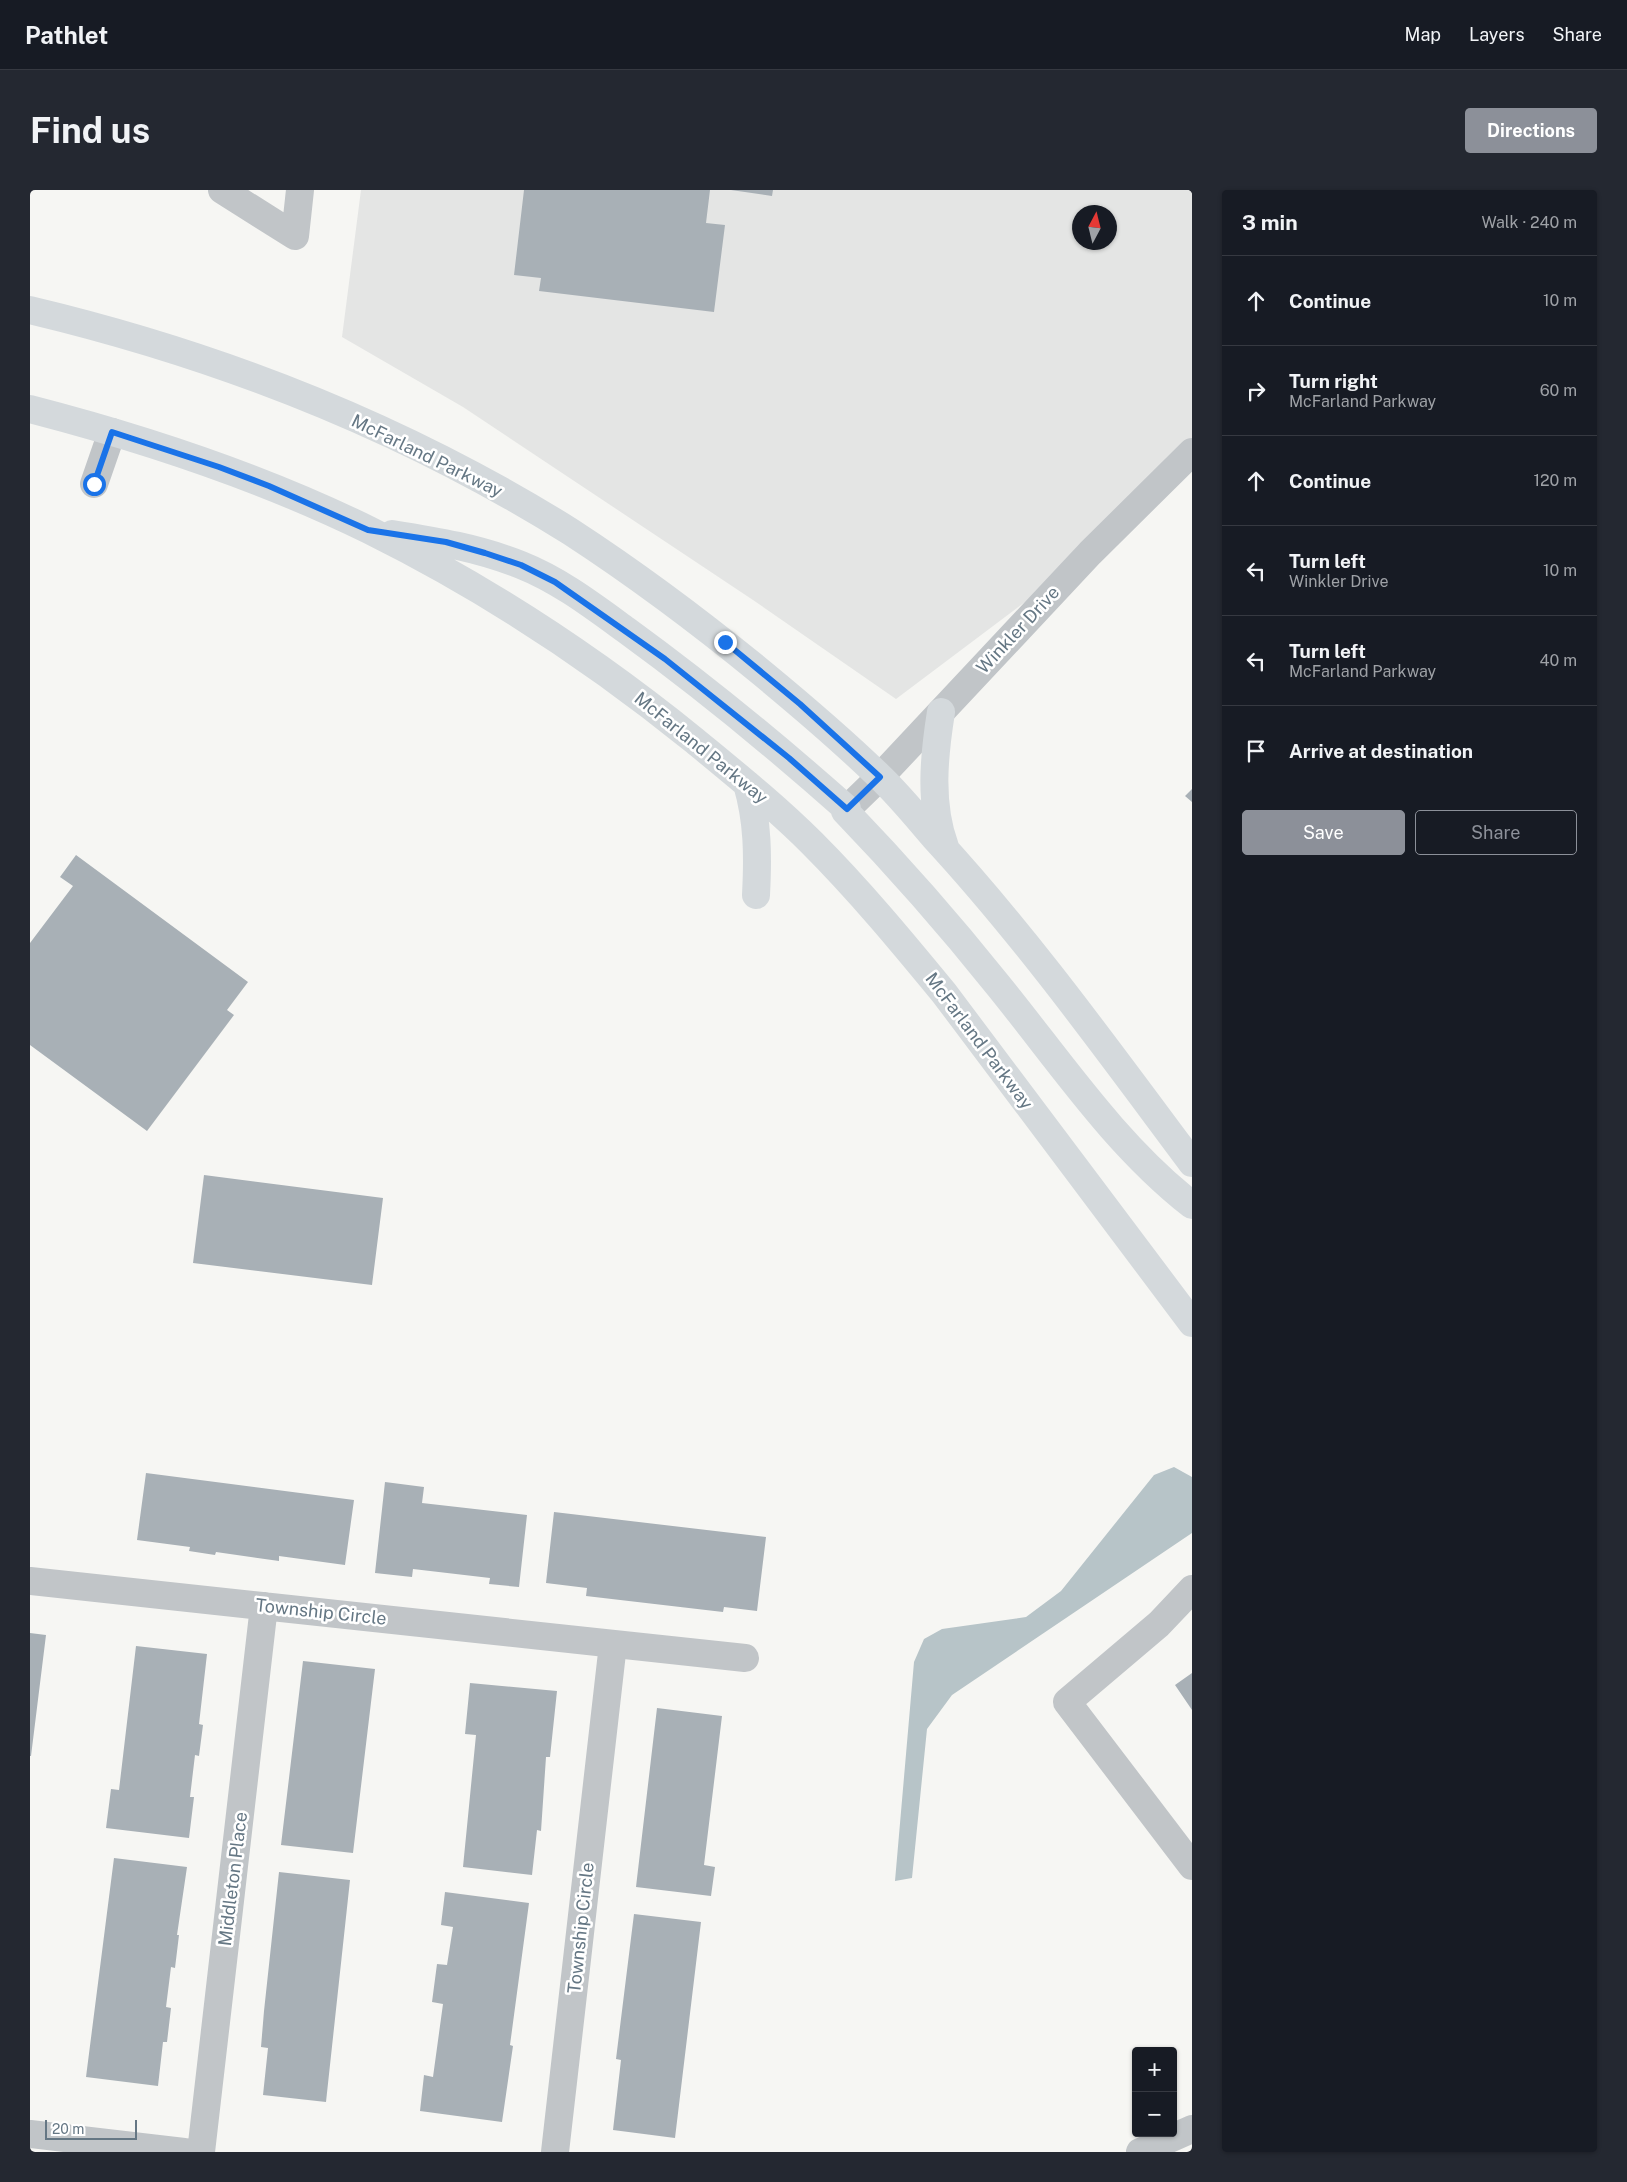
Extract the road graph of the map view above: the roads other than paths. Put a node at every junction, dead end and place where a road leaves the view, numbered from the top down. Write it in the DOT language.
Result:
graph roads {
  1 [pos="222,190"];
  2 [pos="300,190"];
  3 [pos="30,296"];
  4 [pos="30,310"];
  5 [pos="56,316"];
  6 [pos="30,409"];
  7 [pos="112,432"];
  8 [pos="1192,452"];
  9 [pos="94,484"];
  10 [pos="368,530"];
  11 [pos="941,712"];
  12 [pos="880,777"];
  13 [pos="747,784"];
  14 [pos="846,810"];
  15 [pos="945,848"];
  16 [pos="756,895"];
  17 [pos="1192,1163"];
  18 [pos="1192,1205"];
  19 [pos="1192,1323"];
  20 [pos="30,1581"];
  21 [pos="1192,1589"];
  22 [pos="264,1606"];
  23 [pos="613,1644"];
  24 [pos="745,1658"];
  25 [pos="1192,1866"];
  26 [pos="1192,2129"];
  27 [pos="30,2134"];
  28 [pos="184,2152"];
  29 [pos="201,2152"];
  30 [pos="556,2152"];
  31 [pos="1140,2152"];
  1 -- 2 [label="street"];
  3 -- 5 [label="street"];
  4 -- 5 [label="main road, McFarland Parkway"];
  5 -- 12 [label="main road, McFarland Parkway"];
  6 -- 7 [label="main road, McFarland Parkway"];
  7 -- 9 [label="street"];
  7 -- 10 [label="main road, McFarland Parkway"];
  8 -- 11 [label="street, Winkler Drive"];
  10 -- 13 [label="main road, McFarland Parkway"];
  10 -- 14 [label="main road"];
  11 -- 12 [label="street, Winkler Drive"];
  11 -- 15 [label="main road"];
  12 -- 14 [label="street, Winkler Drive"];
  12 -- 15 [label="main road, McFarland Parkway"];
  13 -- 16 [label="main road"];
  13 -- 19 [label="main road, McFarland Parkway"];
  14 -- 18 [label="main road"];
  15 -- 17 [label="main road, McFarland Parkway"];
  20 -- 22 [label="street, Township Circle"];
  21 -- 25 [label="street"];
  22 -- 23 [label="street, Township Circle"];
  22 -- 29 [label="street, Middleton Place"];
  23 -- 24 [label="street, Township Circle"];
  23 -- 30 [label="street, Township Circle"];
  26 -- 31 [label="street"];
  27 -- 28 [label="street"];
}
